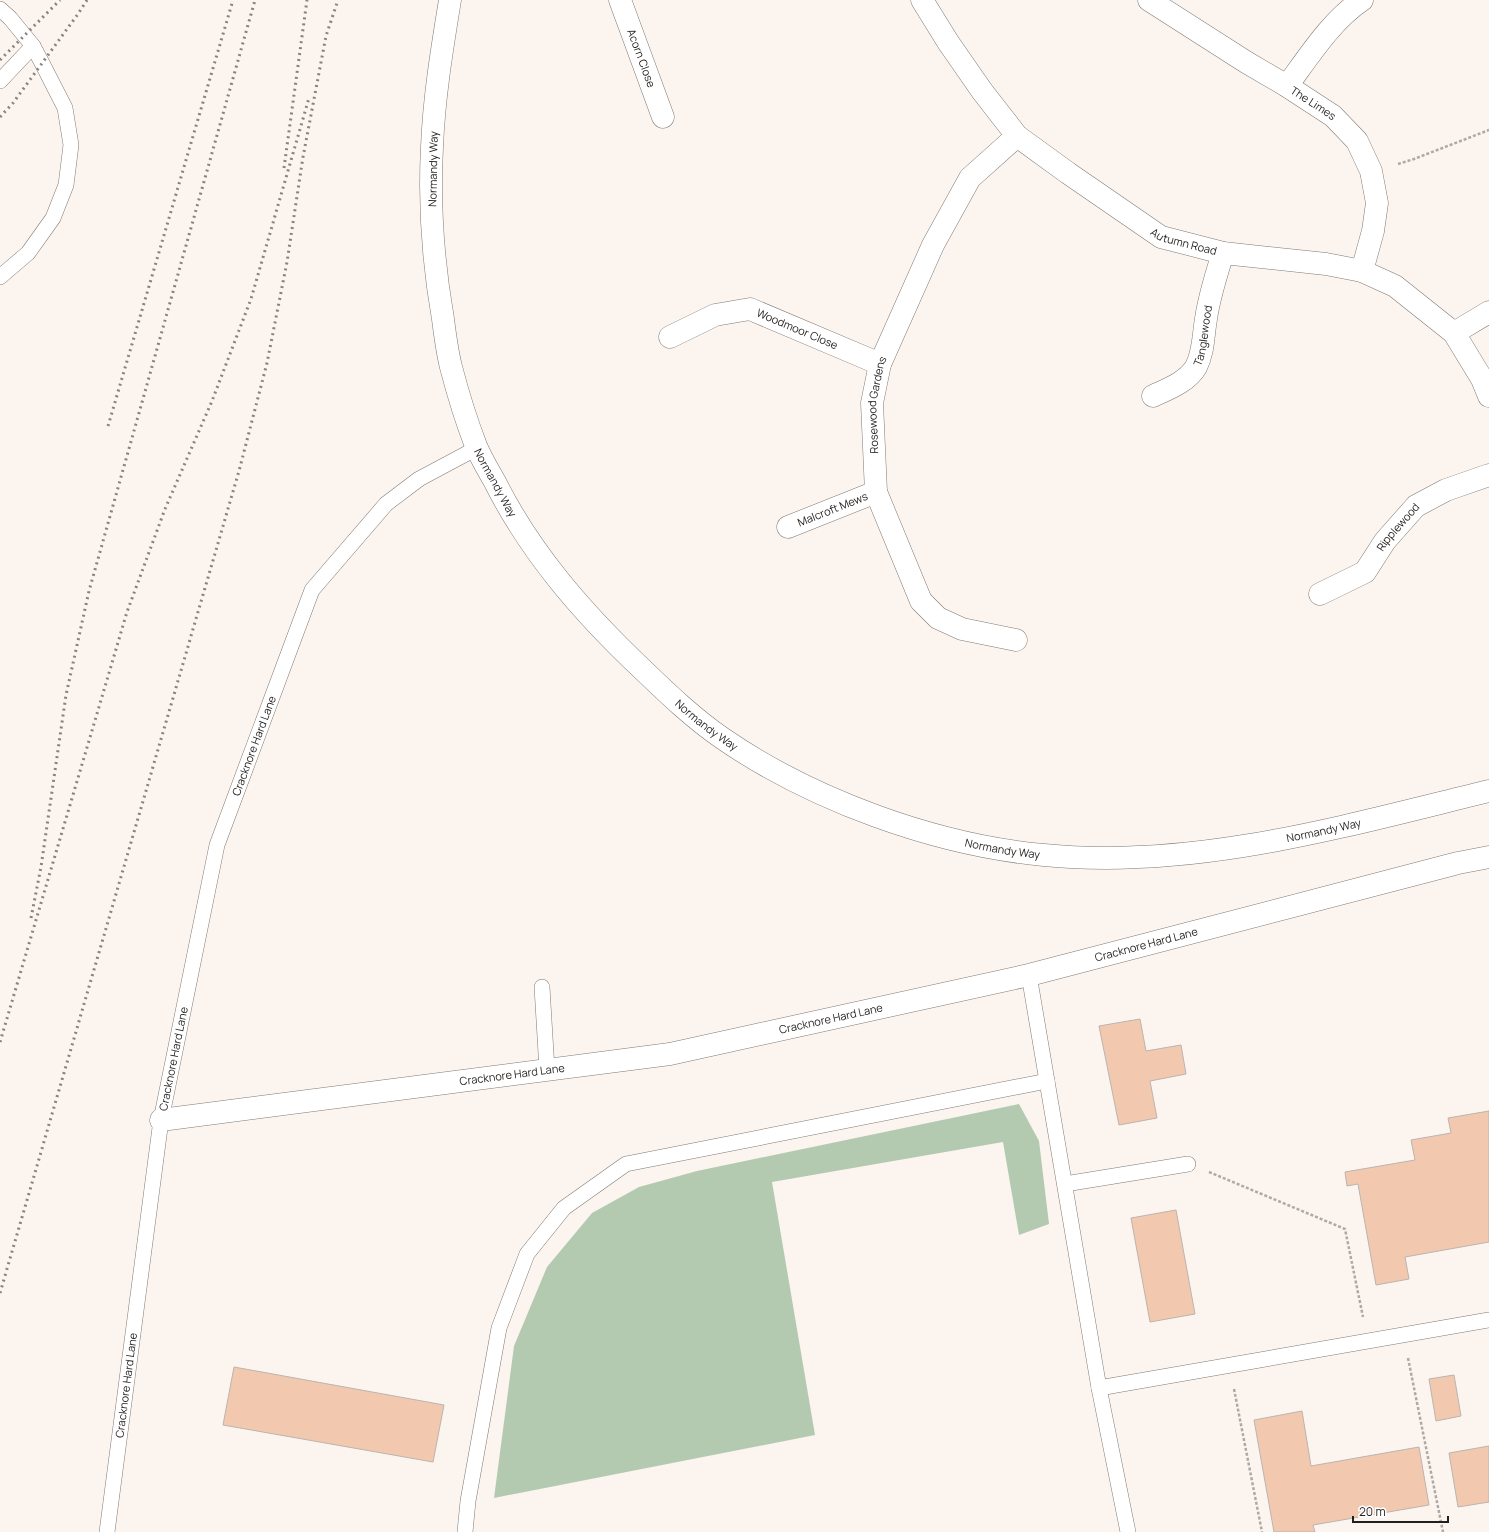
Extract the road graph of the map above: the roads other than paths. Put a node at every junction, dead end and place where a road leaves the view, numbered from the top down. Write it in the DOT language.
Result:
graph roads {
  1 [pos="450,0"];
  2 [pos="620,0"];
  3 [pos="922,0"];
  4 [pos="1149,0"];
  5 [pos="1362,0"];
  6 [pos="0,9"];
  7 [pos="33,46"];
  8 [pos="0,81"];
  9 [pos="1287,86"];
  10 [pos="663,116"];
  11 [pos="1018,136"];
  12 [pos="1223,253"];
  13 [pos="1362,271"];
  14 [pos="0,277"];
  15 [pos="1489,312"];
  16 [pos="1454,333"];
  17 [pos="670,337"];
  18 [pos="880,364"];
  19 [pos="1153,396"];
  20 [pos="1489,396"];
  21 [pos="477,448"];
  22 [pos="1489,475"];
  23 [pos="876,492"];
  24 [pos="788,527"];
  25 [pos="1320,594"];
  26 [pos="1016,640"];
  27 [pos="1489,791"];
  28 [pos="1489,857"];
  29 [pos="1029,975"];
  30 [pos="542,987"];
  31 [pos="547,1070"];
  32 [pos="1047,1081"];
  33 [pos="161,1120"];
  34 [pos="1188,1164"];
  35 [pos="1064,1184"];
  36 [pos="1489,1320"];
  37 [pos="1099,1388"];
  38 [pos="107,1532"];
  39 [pos="465,1532"];
  40 [pos="1128,1532"];
  1 -- 21 [label="street, Normandy Way"];
  2 -- 10 [label="street, Acorn Close"];
  3 -- 11 [label="street, Autumn Road"];
  4 -- 9 [label="street, The Limes"];
  5 -- 9 [label="street"];
  6 -- 7 [label="lane"];
  7 -- 8 [label="lane"];
  7 -- 14 [label="lane"];
  9 -- 13 [label="street, The Limes"];
  11 -- 12 [label="street, Autumn Road"];
  11 -- 18 [label="street, Rosewood Gardens"];
  12 -- 13 [label="street, Autumn Road"];
  12 -- 19 [label="street, Tanglewood"];
  13 -- 16 [label="street, Autumn Road"];
  15 -- 16 [label="street"];
  16 -- 20 [label="street, Autumn Road"];
  17 -- 18 [label="street, Woodmoor Close"];
  18 -- 23 [label="street, Rosewood Gardens"];
  21 -- 27 [label="street, Normandy Way"];
  21 -- 33 [label="lane, Cracknore Hard Lane"];
  22 -- 25 [label="street, Ripplewood"];
  23 -- 24 [label="street, Malcroft Mews"];
  23 -- 26 [label="street, Rosewood Gardens"];
  28 -- 29 [label="street, Cracknore Hard Lane"];
  29 -- 31 [label="street, Cracknore Hard Lane"];
  29 -- 32 [label="lane"];
  30 -- 31 [label="lane"];
  31 -- 33 [label="street, Cracknore Hard Lane"];
  32 -- 35 [label="lane"];
  32 -- 39 [label="lane"];
  33 -- 38 [label="lane, Cracknore Hard Lane"];
  34 -- 35 [label="lane"];
  35 -- 37 [label="lane"];
  36 -- 37 [label="lane"];
  37 -- 40 [label="lane"];
}
